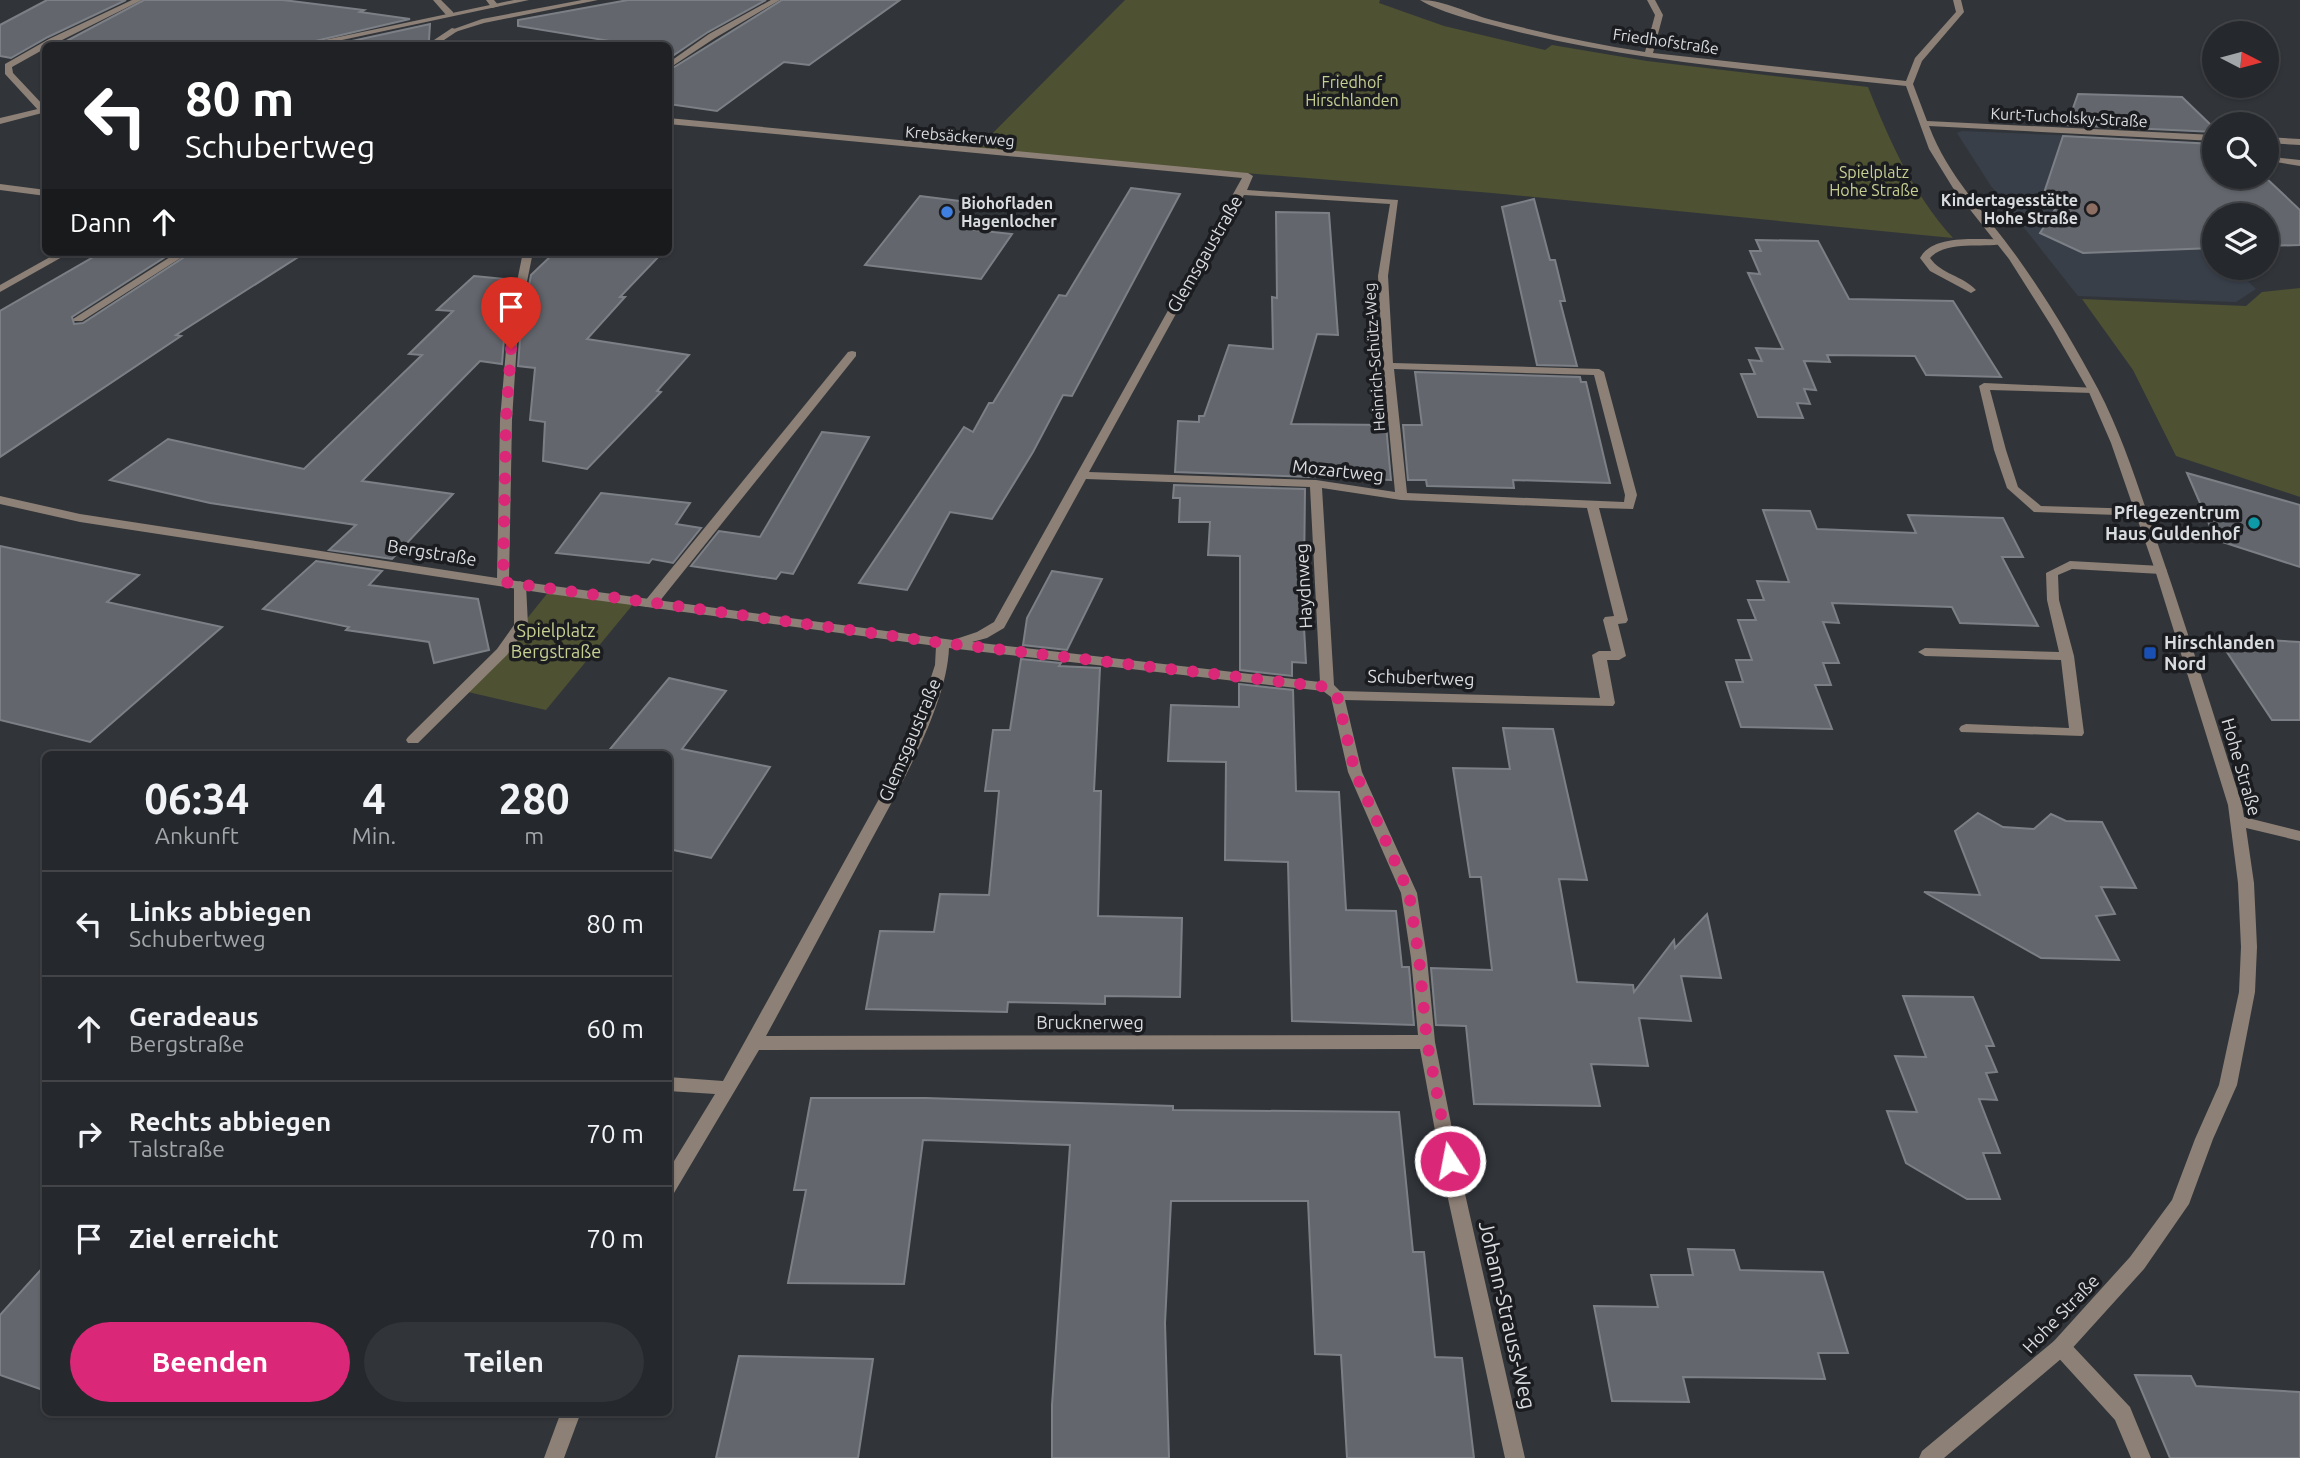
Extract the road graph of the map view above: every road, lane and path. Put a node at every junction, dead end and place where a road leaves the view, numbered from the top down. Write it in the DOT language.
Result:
graph roads {
  1 [pos="138,0"];
  2 [pos="437,0"];
  3 [pos="525,0"];
  4 [pos="594,0"];
  5 [pos="776,0"];
  6 [pos="1424,0"];
  7 [pos="1651,0"];
  8 [pos="1957,0"];
  9 [pos="493,3"];
  10 [pos="450,14"];
  11 [pos="50,42"];
  12 [pos="319,42"];
  13 [pos="436,42"];
  14 [pos="42,47"];
  15 [pos="1649,53"];
  16 [pos="672,64"];
  17 [pos="1909,84"];
  18 [pos="42,107"];
  19 [pos="42,110"];
  20 [pos="0,121"];
  21 [pos="672,121"];
  22 [pos="1922,123"];
  23 [pos="2202,137"];
  24 [pos="2279,141"];
  25 [pos="2300,142"];
  26 [pos="2279,160"];
  27 [pos="2300,163"];
  28 [pos="1248,176"];
  29 [pos="0,187"];
  30 [pos="42,192"];
  31 [pos="1241,192"];
  32 [pos="2000,242"];
  33 [pos="59,256"];
  34 [pos="179,256"];
  35 [pos="527,256"];
  36 [pos="0,289"];
  37 [pos="1971,290"];
  38 [pos="78,318"];
  39 [pos="852,355"];
  40 [pos="1388,366"];
  41 [pos="2093,390"];
  42 [pos="1081,475"];
  43 [pos="1317,484"];
  44 [pos="1401,496"];
  45 [pos="0,500"];
  46 [pos="1591,504"];
  47 [pos="2141,513"];
  48 [pos="2161,570"];
  49 [pos="503,582"];
  50 [pos="520,585"];
  51 [pos="650,604"];
  52 [pos="943,643"];
  53 [pos="1925,652"];
  54 [pos="2067,656"];
  55 [pos="1332,691"];
  56 [pos="1966,729"];
  57 [pos="413,740"];
  58 [pos="2238,821"];
  59 [pos="2300,836"];
  60 [pos="1427,1042"];
  61 [pos="754,1043"];
  62 [pos="672,1084"];
  63 [pos="726,1088"];
  64 [pos="672,1181"];
  65 [pos="2061,1347"];
  66 [pos="569,1416"];
  67 [pos="554,1458"];
  68 [pos="1516,1458"];
  69 [pos="1929,1458"];
  70 [pos="2141,1458"];
  1 -- 11 [label="street"];
  2 -- 10 [label="street"];
  3 -- 9 [label="street"];
  4 -- 13 [label="street"];
  5 -- 16 [label="street"];
  6 -- 15 [label="street, Friedhofstraße"];
  7 -- 15 [label="street"];
  8 -- 17 [label="street"];
  9 -- 10 [label="street"];
  10 -- 12 [label="street"];
  14 -- 18 [label="street"];
  15 -- 17 [label="street, Friedhofstraße"];
  17 -- 22 [label="street, Hohe Straße"];
  19 -- 20 [label="street"];
  21 -- 28 [label="street, Krebsäckerweg"];
  22 -- 23 [label="street, Kurt-Tucholsky-Straße"];
  22 -- 32 [label="street, Hohe Straße"];
  24 -- 25 [label="street"];
  26 -- 27 [label="street"];
  28 -- 31 [label="street, Glemsgaustraße"];
  29 -- 30 [label="street"];
  31 -- 40 [label="street, Heinrich-Schütz-Weg"];
  31 -- 42 [label="street, Glemsgaustraße"];
  32 -- 37 [label="street"];
  32 -- 41 [label="street, Hohe Straße"];
  33 -- 36 [label="street"];
  34 -- 38 [label="street"];
  35 -- 49 [label="street"];
  39 -- 51 [label="street"];
  40 -- 44 [label="street, Heinrich-Schütz-Weg"];
  40 -- 46 [label="street, Mozartweg"];
  41 -- 47 [label="street, Hohe Straße"];
  41 -- 47 [label="street"];
  42 -- 43 [label="street, Mozartweg"];
  42 -- 52 [label="street, Glemsgaustraße"];
  43 -- 44 [label="street, Mozartweg"];
  43 -- 55 [label="street, Haydnweg"];
  44 -- 46 [label="street, Mozartweg"];
  45 -- 49 [label="street, Bergstraße"];
  46 -- 55 [label="street, Schubertweg"];
  47 -- 48 [label="street, Hohe Straße"];
  48 -- 54 [label="street"];
  48 -- 58 [label="street, Hohe Straße"];
  49 -- 50 [label="street, Bergstraße"];
  50 -- 51 [label="street, Bergstraße"];
  50 -- 57 [label="street"];
  51 -- 52 [label="street, Bergstraße"];
  52 -- 55 [label="street, Schubertweg"];
  52 -- 61 [label="street, Glemsgaustraße"];
  53 -- 54 [label="street"];
  54 -- 56 [label="street"];
  55 -- 60 [label="street, Johann-Strauss-Weg"];
  58 -- 59 [label="street"];
  58 -- 65 [label="street, Hohe Straße"];
  60 -- 61 [label="street, Brucknerweg"];
  60 -- 68 [label="street, Johann-Strauss-Weg"];
  61 -- 63 [label="street, Glemsgaustraße"];
  62 -- 63 [label="street"];
  63 -- 64 [label="street, Glemsgaustraße"];
  65 -- 69 [label="street, Hohe Straße"];
  65 -- 70 [label="street"];
  66 -- 67 [label="street"];
}
